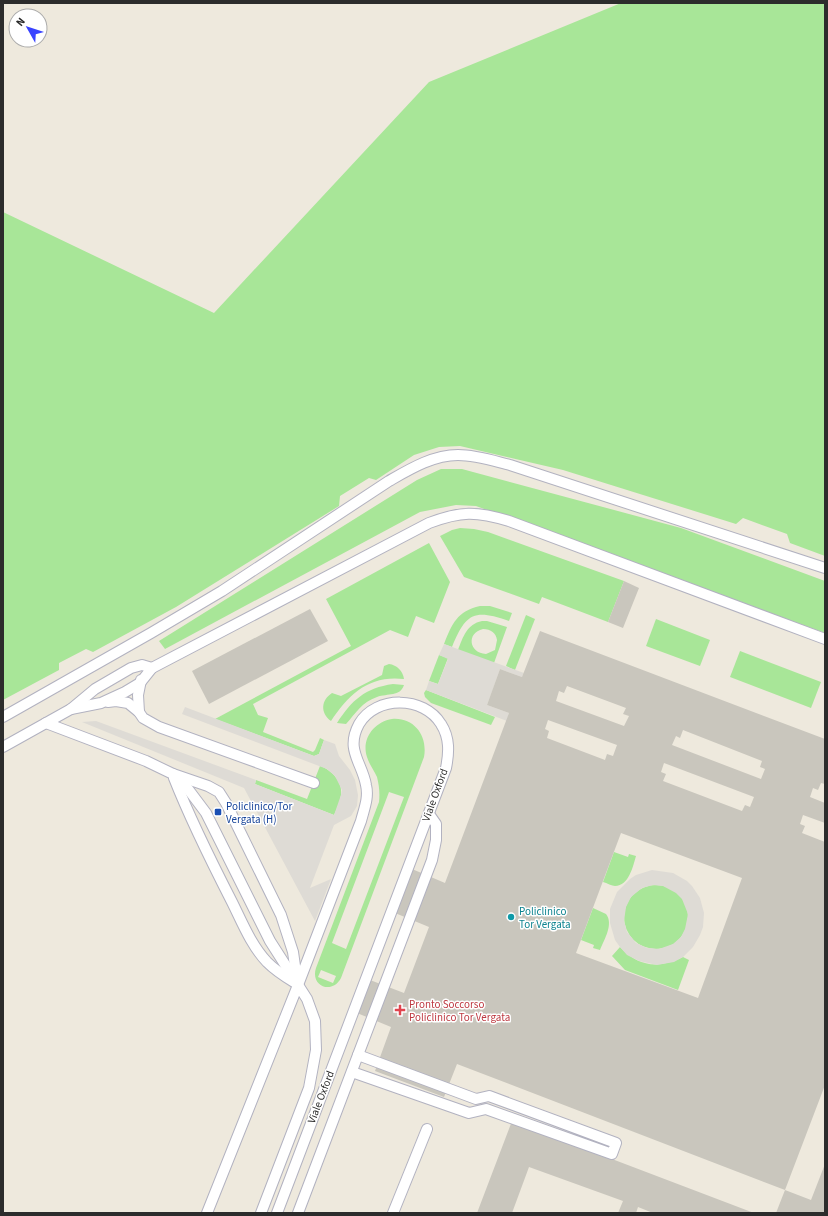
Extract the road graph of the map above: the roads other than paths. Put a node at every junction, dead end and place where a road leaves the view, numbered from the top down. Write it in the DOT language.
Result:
graph roads {
  1 [pos="825,568"];
  2 [pos="825,639"];
  3 [pos="131,668"];
  4 [pos="152,668"];
  5 [pos="140,683"];
  6 [pos="101,703"];
  7 [pos="71,709"];
  8 [pos="139,712"];
  9 [pos="3,717"];
  10 [pos="46,723"];
  11 [pos="3,747"];
  12 [pos="173,774"];
  13 [pos="314,783"];
  14 [pos="429,814"];
  15 [pos="298,985"];
  16 [pos="358,1056"];
  17 [pos="352,1072"];
  18 [pos="427,1129"];
  19 [pos="207,1213"];
  20 [pos="261,1213"];
  21 [pos="277,1213"];
  22 [pos="298,1213"];
  23 [pos="392,1213"];
  1 -- 9 [label="lane"];
  2 -- 4 [label="lane"];
  3 -- 4 [label="lane"];
  3 -- 5 [label="lane"];
  3 -- 7 [label="lane"];
  4 -- 5 [label="lane"];
  5 -- 6 [label="lane"];
  5 -- 8 [label="lane"];
  6 -- 7 [label="lane"];
  6 -- 8 [label="lane"];
  7 -- 10 [label="lane"];
  8 -- 13 [label="lane"];
  10 -- 11 [label="lane"];
  10 -- 12 [label="lane"];
  12 -- 15 [label="lane"];
  12 -- 15 [label="lane"];
  12 -- 15 [label="lane"];
  14 -- 15 [label="lane, Viale Oxford"];
  14 -- 16 [label="lane"];
  14 -- 21 [label="lane, Viale Oxford"];
  15 -- 19 [label="lane, Viale Oxford"];
  15 -- 20 [label="lane, Viale Oxford"];
  16 -- 17 [label="lane"];
  16 -- 17 [label="lane"];
  17 -- 22 [label="lane"];
  18 -- 23 [label="lane"];
}
